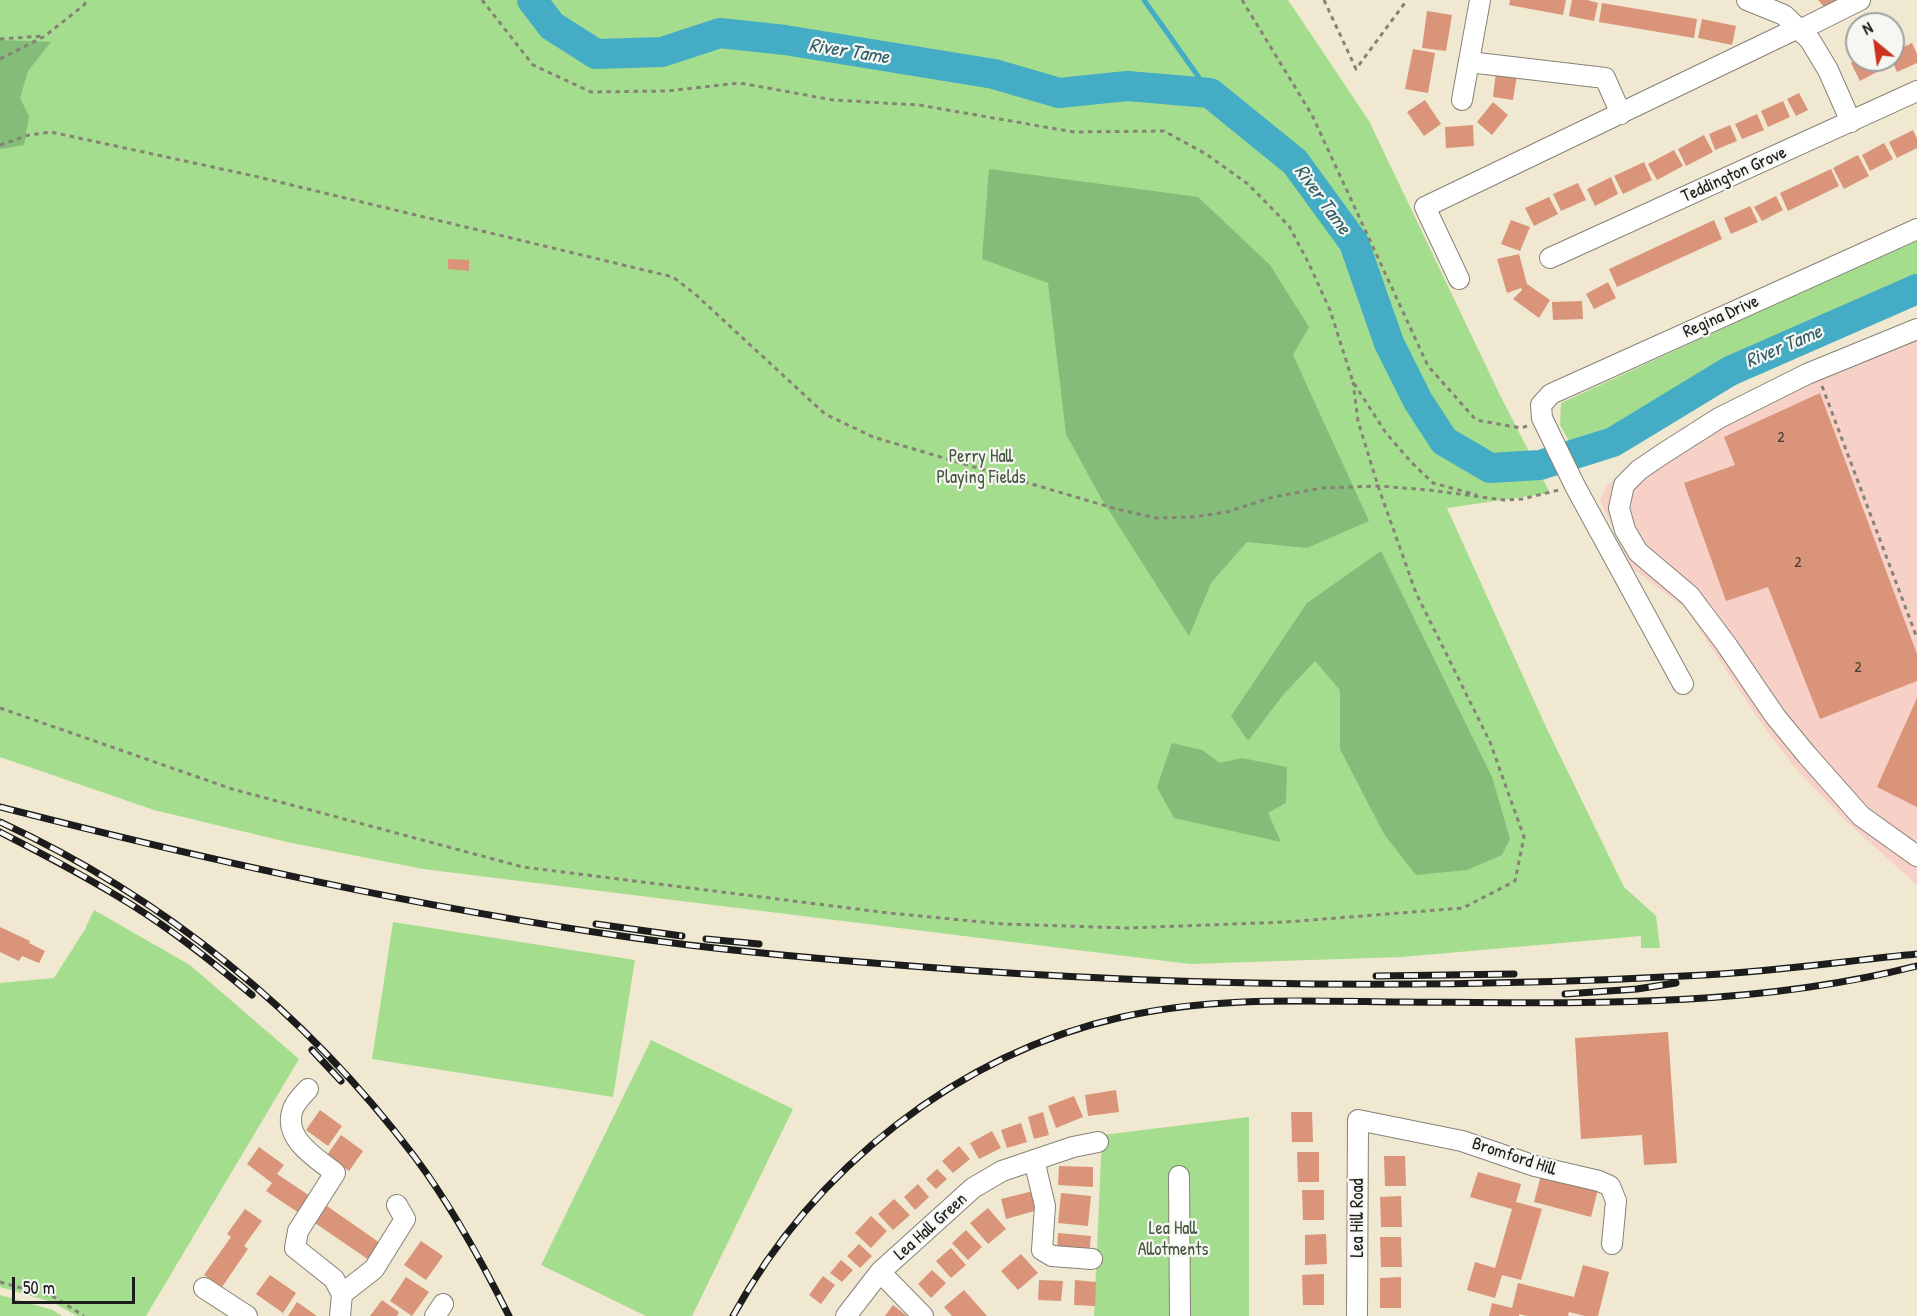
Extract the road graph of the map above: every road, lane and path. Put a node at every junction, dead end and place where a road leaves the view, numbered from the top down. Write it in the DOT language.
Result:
graph roads {
  1 [pos="87,0"];
  2 [pos="482,0"];
  3 [pos="1242,0"];
  4 [pos="1324,0"];
  5 [pos="1407,0"];
  6 [pos="1480,0"];
  7 [pos="1747,0"];
  8 [pos="1860,0"];
  9 [pos="1799,29"];
  10 [pos="45,36"];
  11 [pos="0,39"];
  12 [pos="0,59"];
  13 [pos="1469,62"];
  14 [pos="1917,91"];
  15 [pos="1462,100"];
  16 [pos="1621,114"];
  17 [pos="1851,122"];
  18 [pos="0,145"];
  19 [pos="1917,229"];
  20 [pos="1550,258"];
  21 [pos="1459,279"];
  22 [pos="1917,329"];
  23 [pos="1816,370"];
  24 [pos="1353,382"];
  25 [pos="1521,428"];
  26 [pos="1572,480"];
  27 [pos="1378,486"];
  28 [pos="1493,499"];
  29 [pos="1917,638"];
  30 [pos="1683,684"];
  31 [pos="0,708"];
  32 [pos="1917,856"];
  33 [pos="308,1089"];
  34 [pos="1358,1120"];
  35 [pos="1098,1142"];
  36 [pos="1034,1160"];
  37 [pos="1179,1176"];
  38 [pos="397,1205"];
  39 [pos="1612,1244"];
  40 [pos="1092,1259"];
  41 [pos="880,1272"];
  42 [pos="0,1282"];
  43 [pos="204,1288"];
  44 [pos="342,1294"];
  45 [pos="84,1316"];
  46 [pos="248,1316"];
  47 [pos="340,1316"];
  48 [pos="846,1316"];
  49 [pos="923,1316"];
  50 [pos="1180,1316"];
  51 [pos="1358,1316"];
  1 -- 10 [label="path"];
  2 -- 24 [label="path"];
  3 -- 25 [label="path"];
  4 -- 5 [label="path"];
  6 -- 13 [label="street"];
  7 -- 9 [label="street"];
  8 -- 9 [label="street"];
  9 -- 16 [label="street"];
  9 -- 17 [label="street"];
  10 -- 11 [label="path"];
  10 -- 12 [label="path"];
  13 -- 15 [label="street"];
  13 -- 16 [label="street"];
  14 -- 17 [label="street, Teddington Grove"];
  16 -- 21 [label="street"];
  17 -- 20 [label="street, Teddington Grove"];
  18 -- 27 [label="path"];
  19 -- 26 [label="street, Regina Drive"];
  22 -- 23 [label="street"];
  23 -- 29 [label="path"];
  23 -- 32 [label="street"];
  24 -- 27 [label="path"];
  24 -- 28 [label="path"];
  26 -- 28 [label="path"];
  26 -- 30 [label="street"];
  27 -- 28 [label="path"];
  27 -- 31 [label="path"];
  33 -- 44 [label="street"];
  34 -- 39 [label="street, Bromford Hill"];
  34 -- 51 [label="street, Lea Hill Road"];
  35 -- 36 [label="street, Lea Hall Green"];
  36 -- 40 [label="street"];
  36 -- 41 [label="street, Lea Hall Green"];
  37 -- 50 [label="street"];
  38 -- 44 [label="street"];
  41 -- 48 [label="street, Lea Hall Green"];
  41 -- 49 [label="street"];
  42 -- 45 [label="path"];
  43 -- 46 [label="street"];
  44 -- 47 [label="street"];
}
